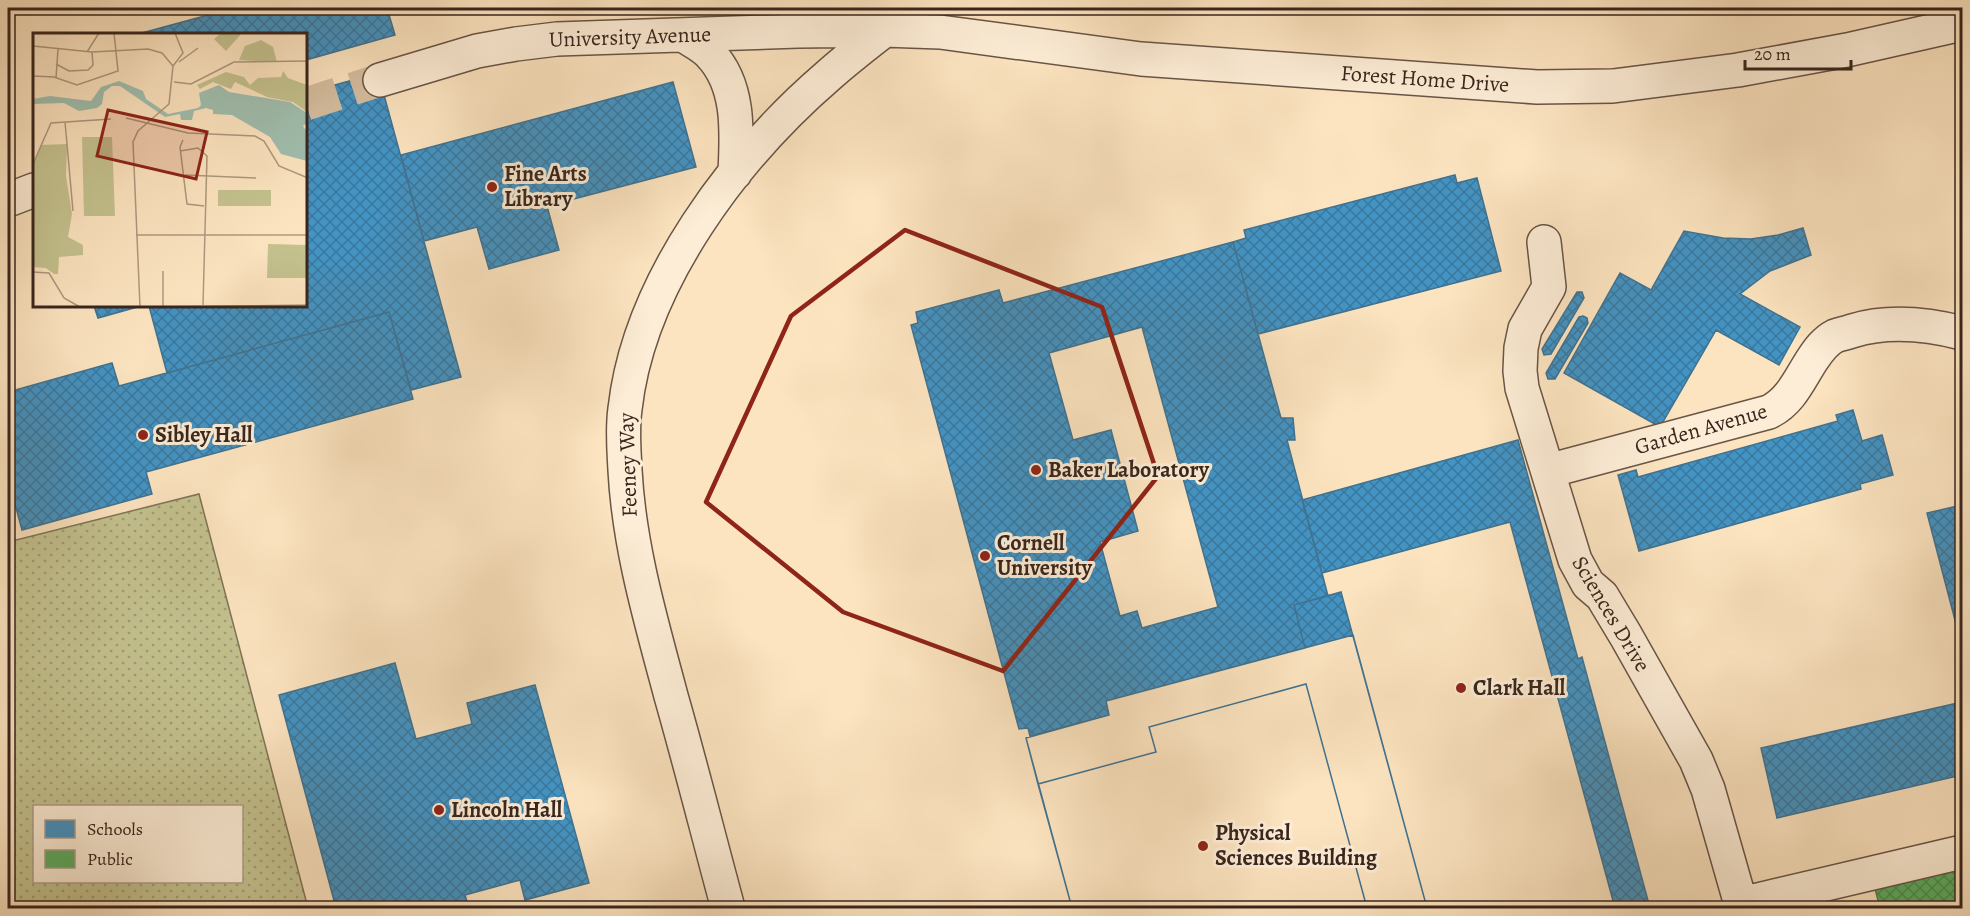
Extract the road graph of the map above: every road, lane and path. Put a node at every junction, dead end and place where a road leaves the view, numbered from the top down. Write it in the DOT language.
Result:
graph roads {
  1 [pos="913,8"];
  2 [pos="1962,24"];
  3 [pos="884,30"];
  4 [pos="684,35"];
  5 [pos="380,80"];
  6 [pos="735,173"];
  7 [pos="33,190"];
  8 [pos="8,200"];
  9 [pos="1544,242"];
  10 [pos="1962,333"];
  11 [pos="1548,471"];
  12 [pos="1962,852"];
  13 [pos="1741,906"];
  14 [pos="728,909"];
  1 -- 3 [label="street, Feeney Way"];
  2 -- 3 [label="street, Forest Home Drive"];
  3 -- 4 [label="street, University Avenue"];
  3 -- 6 [label="street, Feeney Way"];
  4 -- 5 [label="street, University Avenue"];
  4 -- 6 [label="street"];
  6 -- 14 [label="street, Feeney Way"];
  7 -- 8 [label="street"];
  9 -- 11 [label="street, Sciences Drive"];
  10 -- 11 [label="street, Garden Avenue"];
  11 -- 13 [label="street, Sciences Drive"];
  12 -- 13 [label="street"];
}
